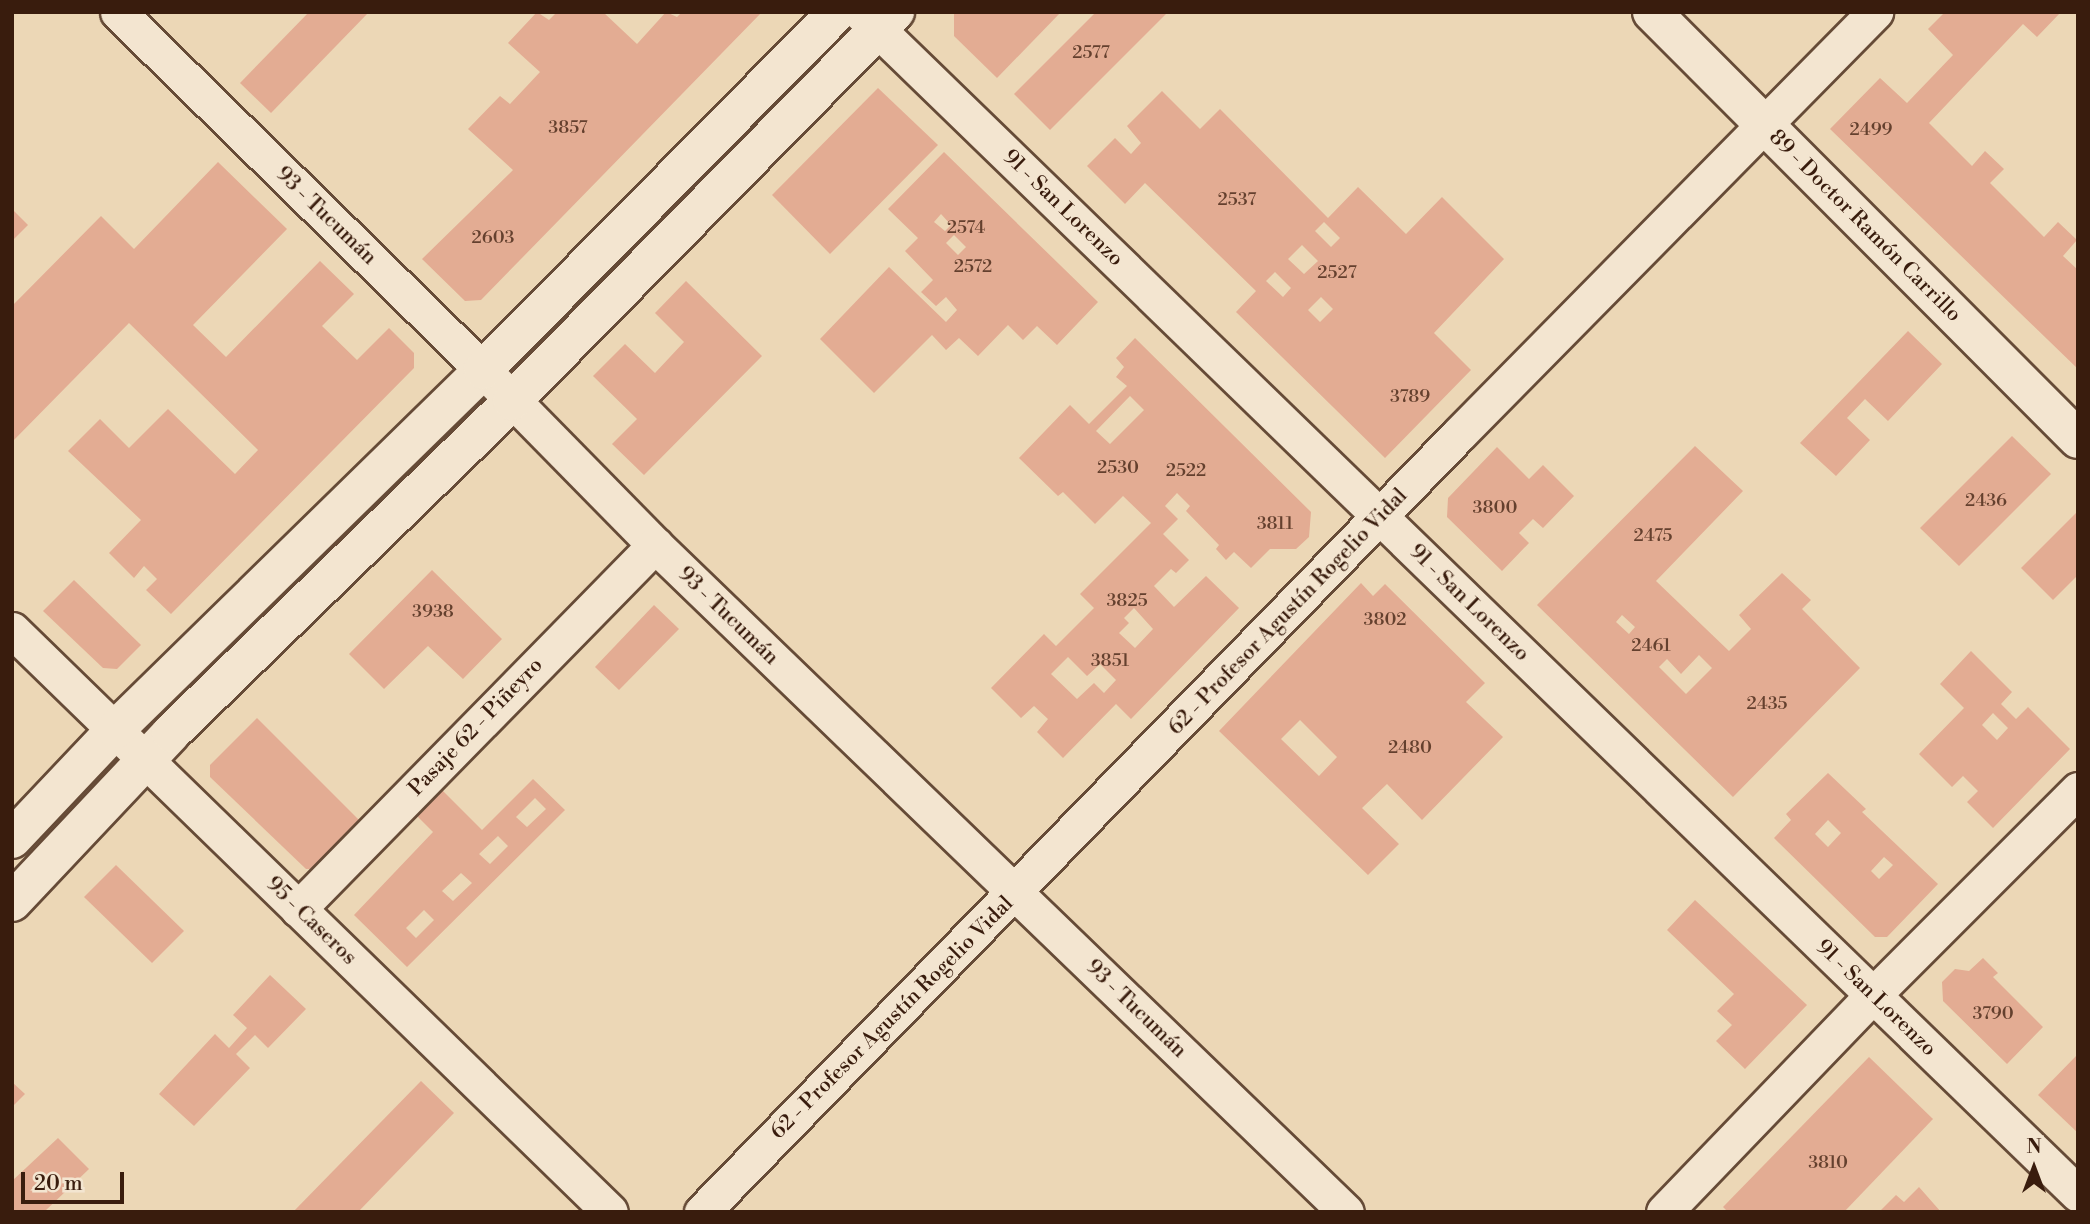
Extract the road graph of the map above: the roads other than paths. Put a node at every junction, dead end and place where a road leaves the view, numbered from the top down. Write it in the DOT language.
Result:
graph roads {
  1 [pos="118,12"];
  2 [pos="837,12"];
  3 [pos="1652,12"];
  4 [pos="1874,12"];
  5 [pos="878,18"];
  6 [pos="1763,124"];
  7 [pos="483,370"];
  8 [pos="512,401"];
  9 [pos="2078,439"];
  10 [pos="1380,517"];
  11 [pos="654,545"];
  12 [pos="12,630"];
  13 [pos="116,730"];
  14 [pos="146,760"];
  15 [pos="2078,790"];
  16 [pos="12,839"];
  17 [pos="1016,892"];
  18 [pos="12,902"];
  19 [pos="298,909"];
  20 [pos="1873,995"];
  21 [pos="2078,1195"];
  22 [pos="610,1212"];
  23 [pos="702,1212"];
  24 [pos="1346,1212"];
  25 [pos="1664,1212"];
  1 -- 7 [label="street, 93 - Tucumán"];
  2 -- 7 [label="main road"];
  3 -- 6 [label="main road, 89 - Doctor Ramón Carrillo"];
  4 -- 6 [label="street, 62 - Profesor Agustín Rogelio Vidal"];
  5 -- 8 [label="main road"];
  5 -- 10 [label="street, 91 - San Lorenzo"];
  6 -- 9 [label="main road, 89 - Doctor Ramón Carrillo"];
  6 -- 10 [label="street, 62 - Profesor Agustín Rogelio Vidal"];
  7 -- 8 [label="street, 93 - Tucumán"];
  7 -- 13 [label="main road"];
  8 -- 11 [label="street, 93 - Tucumán"];
  8 -- 14 [label="main road"];
  10 -- 17 [label="street, 62 - Profesor Agustín Rogelio Vidal"];
  10 -- 20 [label="street, 91 - San Lorenzo"];
  11 -- 17 [label="street, 93 - Tucumán"];
  11 -- 19 [label="street, Pasaje 62 - Piñeyro"];
  12 -- 13 [label="street, 95 - Caseros"];
  13 -- 14 [label="street, 95 - Caseros"];
  13 -- 16 [label="main road"];
  14 -- 18 [label="main road"];
  14 -- 19 [label="street, 95 - Caseros"];
  15 -- 20 [label="street"];
  17 -- 23 [label="street, 62 - Profesor Agustín Rogelio Vidal"];
  17 -- 24 [label="street, 93 - Tucumán"];
  19 -- 22 [label="street, 95 - Caseros"];
  20 -- 21 [label="street, 91 - San Lorenzo"];
  20 -- 25 [label="street"];
}
